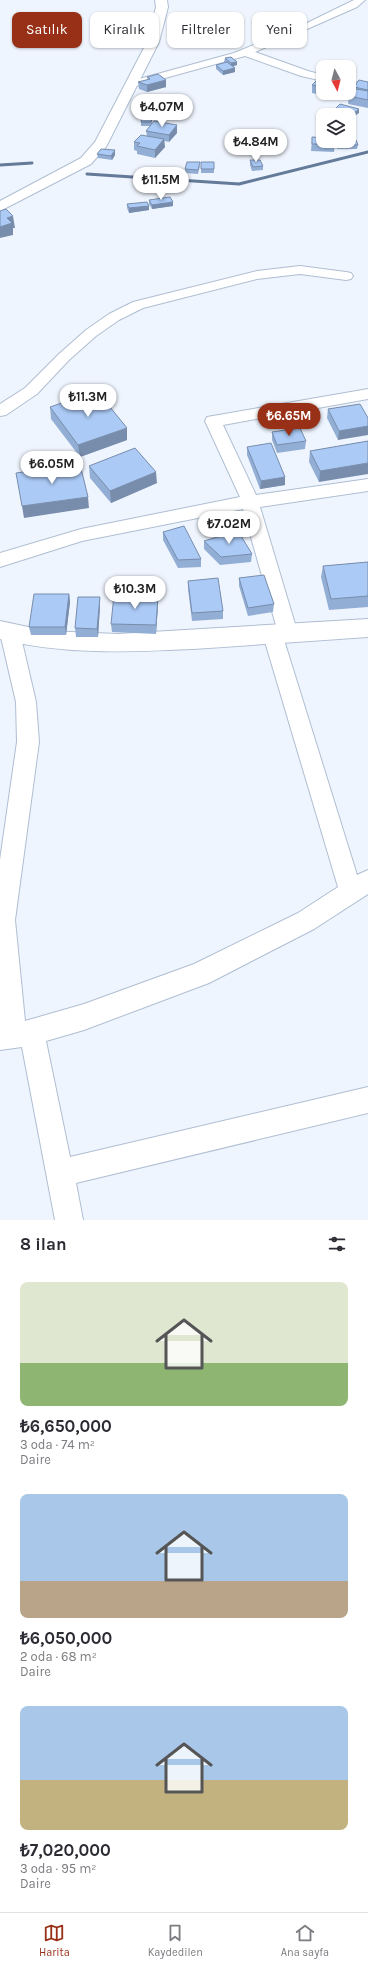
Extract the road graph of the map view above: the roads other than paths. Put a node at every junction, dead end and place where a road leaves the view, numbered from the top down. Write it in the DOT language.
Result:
graph roads {
  1 [pos="161,0"];
  2 [pos="360,0"];
  3 [pos="245,52"];
  4 [pos="316,76"];
  5 [pos="131,85"];
  6 [pos="356,85"];
  7 [pos="368,87"];
  8 [pos="0,207"];
  9 [pos="346,276"];
  10 [pos="368,394"];
  11 [pos="0,411"];
  12 [pos="368,485"];
  13 [pos="250,501"];
  14 [pos="0,560"];
  15 [pos="368,628"];
  16 [pos="5,632"];
  17 [pos="281,635"];
  18 [pos="359,886"];
  19 [pos="15,1035"];
  20 [pos="368,1100"];
  21 [pos="60,1173"];
  22 [pos="69,1220"];
  1 -- 5 [label="street"];
  2 -- 3 [label="street"];
  3 -- 4 [label="street"];
  3 -- 5 [label="street"];
  5 -- 8 [label="street"];
  6 -- 7 [label="street"];
  9 -- 11 [label="street"];
  10 -- 13 [label="street"];
  12 -- 13 [label="street"];
  13 -- 14 [label="street"];
  13 -- 17 [label="street"];
  15 -- 17 [label="street"];
  16 -- 17 [label="street"];
  16 -- 19 [label="street"];
  17 -- 18 [label="street"];
  18 -- 19 [label="street"];
  19 -- 21 [label="street"];
  20 -- 21 [label="street"];
  21 -- 22 [label="street"];
}
